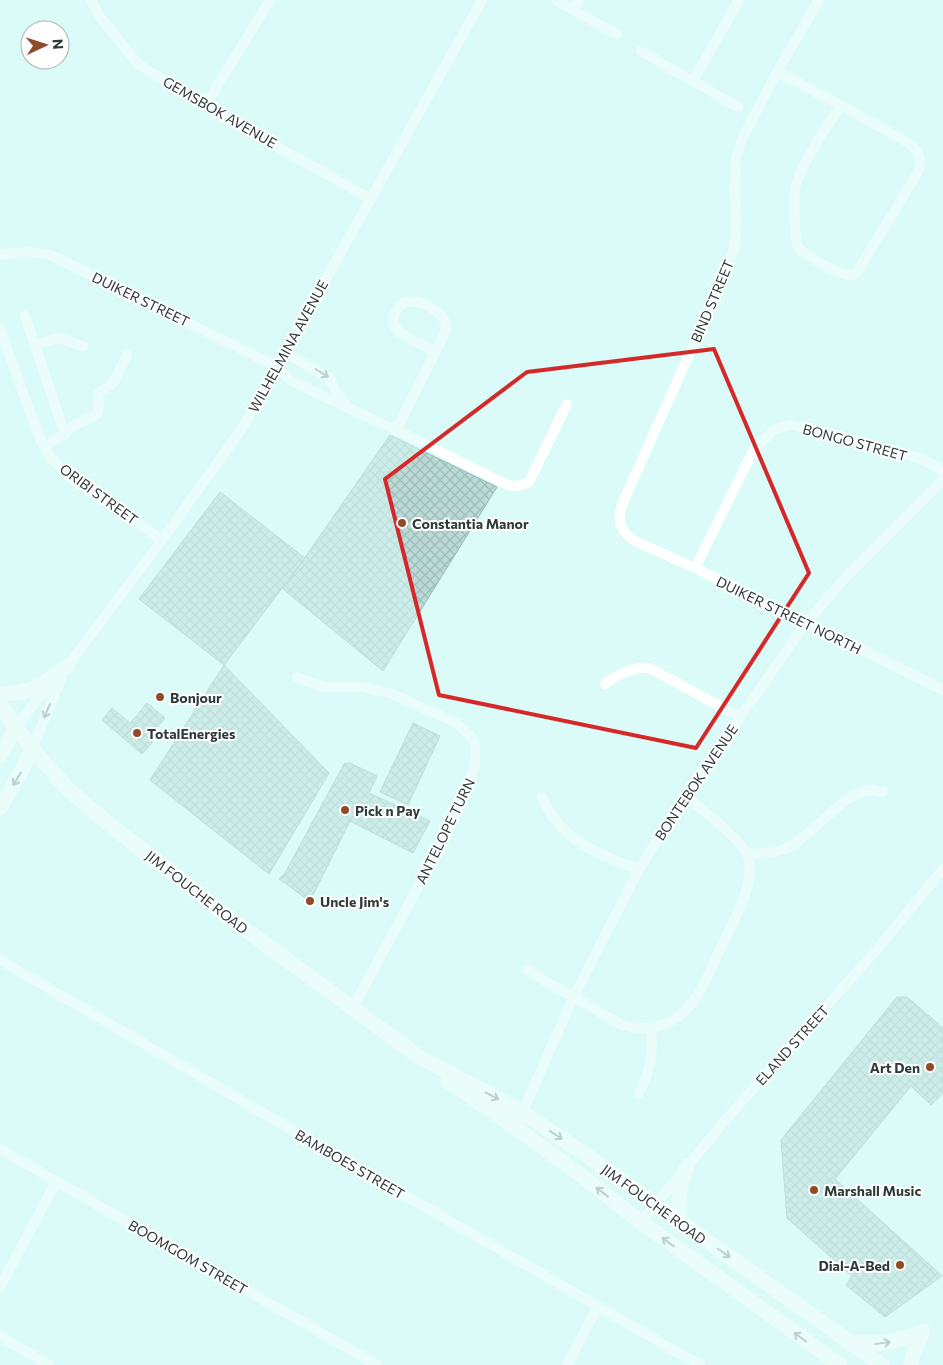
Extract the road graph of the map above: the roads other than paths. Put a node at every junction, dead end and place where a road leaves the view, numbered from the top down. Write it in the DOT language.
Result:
graph roads {
  1 [pos="91,0"];
  2 [pos="270,0"];
  3 [pos="482,0"];
  4 [pos="556,0"];
  5 [pos="579,0"];
  6 [pos="739,0"];
  7 [pos="819,0"];
  8 [pos="573,10"];
  9 [pos="617,34"];
  10 [pos="641,51"];
  11 [pos="777,72"];
  12 [pos="693,81"];
  13 [pos="841,105"];
  14 [pos="205,106"];
  15 [pos="738,107"];
  16 [pos="371,198"];
  17 [pos="0,256"];
  18 [pos="25,316"];
  19 [pos="0,329"];
  20 [pos="34,344"];
  21 [pos="83,346"];
  22 [pos="436,352"];
  23 [pos="284,353"];
  24 [pos="127,355"];
  25 [pos="276,366"];
  26 [pos="567,404"];
  27 [pos="348,406"];
  28 [pos="396,430"];
  29 [pos="65,434"];
  30 [pos="44,447"];
  31 [pos="943,472"];
  32 [pos="943,480"];
  33 [pos="162,540"];
  34 [pos="635,541"];
  35 [pos="695,568"];
  36 [pos="806,623"];
  37 [pos="66,669"];
  38 [pos="297,677"];
  39 [pos="605,684"];
  40 [pos="943,690"];
  41 [pos="0,694"];
  42 [pos="0,704"];
  43 [pos="740,717"];
  44 [pos="16,728"];
  45 [pos="32,749"];
  46 [pos="0,755"];
  47 [pos="882,792"];
  48 [pos="685,796"];
  49 [pos="542,797"];
  50 [pos="0,808"];
  51 [pos="748,854"];
  52 [pos="639,869"];
  53 [pos="943,869"];
  54 [pos="0,960"];
  55 [pos="528,971"];
  56 [pos="573,998"];
  57 [pos="352,1009"];
  58 [pos="651,1029"];
  59 [pos="418,1056"];
  60 [pos="639,1093"];
  61 [pos="522,1112"];
  62 [pos="515,1127"];
  63 [pos="0,1148"];
  64 [pos="687,1166"];
  65 [pos="56,1182"];
  66 [pos="656,1205"];
  67 [pos="641,1222"];
  68 [pos="680,1222"];
  69 [pos="0,1287"];
  70 [pos="598,1306"];
  71 [pos="0,1335"];
  72 [pos="850,1343"];
  73 [pos="49,1365"];
  74 [pos="378,1365"];
  75 [pos="567,1365"];
  76 [pos="700,1365"];
  77 [pos="840,1365"];
  78 [pos="882,1365"];
  79 [pos="911,1365"];
  1 -- 14 [label="street, GEMSBOK AVENUE"];
  2 -- 14 [label="street"];
  3 -- 16 [label="street, WILHELMINA AVENUE"];
  4 -- 8 [label="street"];
  5 -- 8 [label="street"];
  6 -- 12 [label="street"];
  7 -- 11 [label="street, BIND STREET"];
  8 -- 9 [label="street"];
  10 -- 12 [label="street"];
  11 -- 13 [label="street"];
  11 -- 34 [label="street, BIND STREET"];
  12 -- 15 [label="street"];
  13 -- 13 [label="street"];
  14 -- 16 [label="street, GEMSBOK AVENUE"];
  16 -- 23 [label="street, WILHELMINA AVENUE"];
  17 -- 25 [label="street, DUIKER STREET"];
  18 -- 20 [label="street"];
  19 -- 30 [label="street, ORIBI STREET"];
  20 -- 21 [label="street"];
  20 -- 29 [label="street"];
  22 -- 22 [label="street"];
  22 -- 28 [label="street"];
  23 -- 25 [label="street, WILHELMINA AVENUE"];
  23 -- 27 [label="street, one-way"];
  24 -- 29 [label="street"];
  25 -- 27 [label="street, DUIKER STREET"];
  25 -- 33 [label="street, WILHELMINA AVENUE"];
  26 -- 28 [label="street, DUIKER STREET"];
  27 -- 28 [label="street, DUIKER STREET"];
  29 -- 30 [label="street"];
  30 -- 33 [label="street, ORIBI STREET"];
  31 -- 35 [label="street, BONGO STREET"];
  32 -- 36 [label="street, BONTEBOK AVENUE"];
  33 -- 37 [label="street, WILHELMINA AVENUE"];
  34 -- 35 [label="street, DUIKER STREET NORTH"];
  35 -- 36 [label="street, DUIKER STREET NORTH"];
  36 -- 40 [label="street, DUIKER STREET NORTH"];
  36 -- 43 [label="street, BONTEBOK AVENUE"];
  37 -- 41 [label="street"];
  37 -- 44 [label="street, WILHELMINA AVENUE"];
  37 -- 45 [label="street, WILHELMINA AVENUE, one-way"];
  38 -- 57 [label="street, ANTELOPE TURN"];
  39 -- 43 [label="street"];
  42 -- 44 [label="street, JIM FOUCHE ROAD"];
  43 -- 48 [label="street, BONTEBOK AVENUE"];
  44 -- 45 [label="street, JIM FOUCHE ROAD"];
  44 -- 46 [label="street"];
  45 -- 50 [label="street, one-way"];
  45 -- 57 [label="street, JIM FOUCHE ROAD"];
  47 -- 51 [label="street"];
  48 -- 51 [label="street"];
  48 -- 52 [label="street, BONTEBOK AVENUE"];
  49 -- 52 [label="street"];
  51 -- 58 [label="street"];
  52 -- 56 [label="street, BONTEBOK AVENUE"];
  53 -- 64 [label="street, ELAND STREET"];
  54 -- 70 [label="street, BAMBOES STREET"];
  55 -- 56 [label="street"];
  56 -- 58 [label="street"];
  56 -- 61 [label="street, BONTEBOK AVENUE"];
  57 -- 59 [label="street, JIM FOUCHE ROAD"];
  58 -- 60 [label="street"];
  59 -- 61 [label="street, JIM FOUCHE ROAD, one-way"];
  59 -- 62 [label="street, JIM FOUCHE ROAD"];
  61 -- 62 [label="street, BONTEBOK AVENUE"];
  61 -- 66 [label="street, JIM FOUCHE ROAD, one-way"];
  67 -- 62 [label="street, JIM FOUCHE ROAD, one-way"];
  63 -- 65 [label="street, BOOMGOM STREET"];
  64 -- 66 [label="street, ELAND STREET"];
  64 -- 68 [label="street"];
  65 -- 69 [label="street"];
  65 -- 74 [label="street, BOOMGOM STREET"];
  66 -- 67 [label="street, ELAND STREET"];
  66 -- 68 [label="street, JIM FOUCHE ROAD"];
  77 -- 67 [label="street, JIM FOUCHE ROAD, one-way"];
  68 -- 72 [label="street, JIM FOUCHE ROAD, one-way"];
  70 -- 75 [label="street"];
  70 -- 76 [label="street, BAMBOES STREET"];
  71 -- 73 [label="street"];
  72 -- 78 [label="street, JIM FOUCHE ROAD"];
  72 -- 79 [label="street, one-way"];
}
